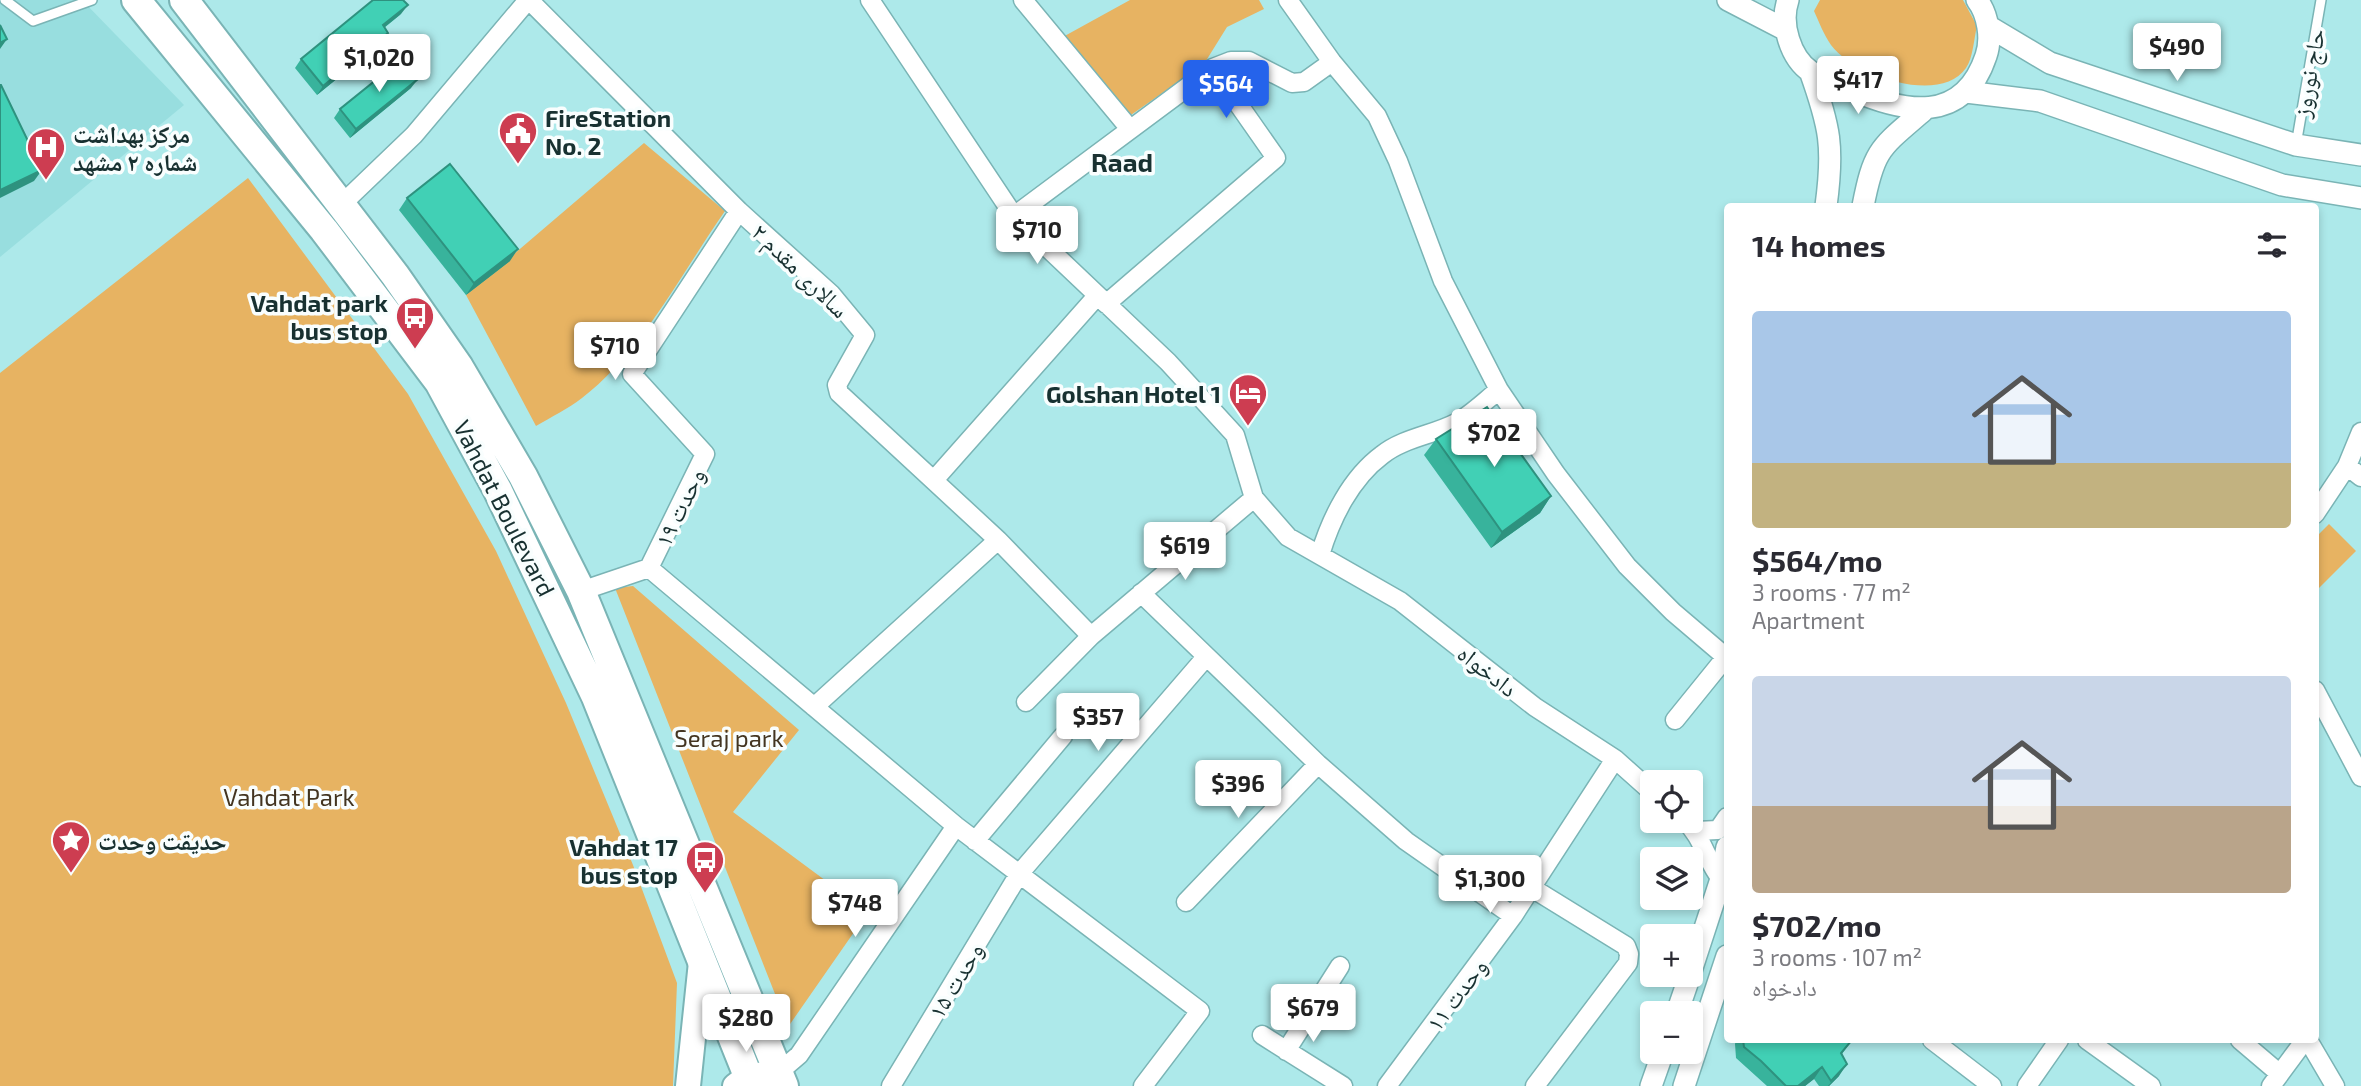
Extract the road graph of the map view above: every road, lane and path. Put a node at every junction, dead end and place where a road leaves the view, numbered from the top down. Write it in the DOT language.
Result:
graph roads {
  1 [pos="5,0"];
  2 [pos="92,0"];
  3 [pos="136,0"];
  4 [pos="184,0"];
  5 [pos="529,0"];
  6 [pos="870,0"];
  7 [pos="1023,0"];
  8 [pos="1288,0"];
  9 [pos="1728,0"];
  10 [pos="1788,0"];
  11 [pos="1977,0"];
  12 [pos="2321,0"];
  13 [pos="1988,26"];
  14 [pos="1786,30"];
  15 [pos="1332,62"];
  16 [pos="1213,68"];
  17 [pos="1810,71"];
  18 [pos="1966,92"];
  19 [pos="1923,111"];
  20 [pos="1130,130"];
  21 [pos="2296,145"];
  22 [pos="2361,155"];
  23 [pos="2361,198"];
  24 [pos="1826,203"];
  25 [pos="1864,203"];
  26 [pos="342,204"];
  27 [pos="739,211"];
  28 [pos="1014,216"];
  29 [pos="1102,300"];
  30 [pos="1499,390"];
  31 [pos="2361,432"];
  32 [pos="2354,472"];
  33 [pos="934,480"];
  34 [pos="1254,498"];
  35 [pos="2319,510"];
  36 [pos="998,540"];
  37 [pos="1320,555"];
  38 [pos="649,568"];
  39 [pos="581,591"];
  40 [pos="1141,593"];
  41 [pos="1091,636"];
  42 [pos="1724,654"];
  43 [pos="1206,657"];
  44 [pos="1724,661"];
  45 [pos="2319,698"];
  46 [pos="1026,702"];
  47 [pos="814,707"];
  48 [pos="1675,720"];
  49 [pos="1063,736"];
  50 [pos="1615,759"];
  51 [pos="1318,764"];
  52 [pos="2361,777"];
  53 [pos="1640,781"];
  54 [pos="1724,821"];
  55 [pos="956,826"];
  56 [pos="1703,828"];
  57 [pos="1694,833"];
  58 [pos="975,841"];
  59 [pos="1724,863"];
  60 [pos="1019,874"];
  61 [pos="1721,879"];
  62 [pos="1532,888"];
  63 [pos="1186,902"];
  64 [pos="1513,916"];
  65 [pos="1703,935"];
  66 [pos="701,962"];
  67 [pos="1340,965"];
  68 [pos="1724,965"];
  69 [pos="1262,1035"];
  70 [pos="1936,1043"];
  71 [pos="2057,1043"];
  72 [pos="2093,1043"];
  73 [pos="2243,1043"];
  74 [pos="2305,1043"];
  75 [pos="2309,1043"];
  76 [pos="1286,1051"];
  77 [pos="1659,1064"];
  78 [pos="2275,1080"];
  79 [pos="779,1082"];
  80 [pos="745,1083"];
  81 [pos="688,1086"];
  82 [pos="891,1086"];
  83 [pos="1143,1086"];
  84 [pos="1343,1086"];
  85 [pos="1387,1086"];
  86 [pos="1535,1086"];
  87 [pos="1651,1086"];
  88 [pos="1684,1086"];
  89 [pos="1992,1086"];
  90 [pos="2027,1086"];
  91 [pos="2151,1086"];
  92 [pos="2335,1086"];
  1 -- 2 [label="lane"];
  3 -- 66 [label="main road, Vahdat Boulevard"];
  4 -- 26 [label="main road, Vahdat Boulevard"];
  5 -- 26 [label="street"];
  5 -- 27 [label="street, سالاری مقدم ۲"];
  6 -- 28 [label="street"];
  7 -- 20 [label="street"];
  8 -- 15 [label="street"];
  9 -- 14 [label="street"];
  10 -- 14 [label="street"];
  11 -- 13 [label="street"];
  12 -- 21 [label="lane, حاج نوروز"];
  13 -- 18 [label="street"];
  13 -- 21 [label="street"];
  14 -- 17 [label="street"];
  15 -- 16 [label="street"];
  15 -- 30 [label="street"];
  16 -- 20 [label="street"];
  16 -- 29 [label="street"];
  17 -- 19 [label="street"];
  17 -- 24 [label="street"];
  18 -- 19 [label="street"];
  18 -- 23 [label="street"];
  19 -- 25 [label="street"];
  20 -- 28 [label="street"];
  21 -- 22 [label="street"];
  26 -- 39 [label="main road, Vahdat Boulevard"];
  27 -- 33 [label="street, سالاری مقدم ۲"];
  27 -- 38 [label="street, وحدت ۱۹"];
  28 -- 29 [label="street"];
  29 -- 33 [label="street"];
  29 -- 34 [label="street"];
  30 -- 37 [label="street"];
  30 -- 42 [label="street"];
  31 -- 32 [label="street"];
  32 -- 35 [label="street"];
  33 -- 36 [label="street, سالاری مقدم ۲"];
  34 -- 37 [label="street, دادخواه"];
  34 -- 40 [label="street"];
  36 -- 41 [label="street, سالاری مقدم ۲"];
  36 -- 47 [label="street"];
  37 -- 50 [label="street, دادخواه"];
  38 -- 39 [label="street"];
  38 -- 47 [label="street"];
  39 -- 79 [label="main road, Vahdat Boulevard"];
  40 -- 41 [label="street"];
  40 -- 43 [label="street"];
  41 -- 46 [label="street"];
  43 -- 51 [label="street"];
  43 -- 60 [label="street, وحدت ۱۵"];
  44 -- 48 [label="street"];
  45 -- 52 [label="street"];
  47 -- 55 [label="street"];
  49 -- 58 [label="street"];
  50 -- 53 [label="street, دادخواه"];
  50 -- 62 [label="street, وحدت ۱۱"];
  51 -- 63 [label="street"];
  51 -- 64 [label="street"];
  54 -- 56 [label="street"];
  55 -- 58 [label="street"];
  55 -- 79 [label="street"];
  57 -- 61 [label="street"];
  58 -- 60 [label="street"];
  59 -- 61 [label="street"];
  60 -- 82 [label="street, وحدت ۱۵"];
  60 -- 83 [label="street"];
  61 -- 65 [label="street"];
  62 -- 64 [label="street, وحدت ۱۱"];
  62 -- 86 [label="street"];
  64 -- 85 [label="street, وحدت ۱۱"];
  66 -- 80 [label="main road, Vahdat Boulevard"];
  66 -- 81 [label="main road"];
  67 -- 76 [label="street"];
  68 -- 88 [label="street"];
  69 -- 76 [label="street"];
  70 -- 89 [label="street"];
  71 -- 90 [label="street"];
  72 -- 91 [label="street"];
  73 -- 78 [label="street"];
  74 -- 78 [label="street"];
  75 -- 92 [label="street"];
  76 -- 84 [label="street"];
  77 -- 87 [label="street"];
  79 -- 80 [label="main road"];
}
